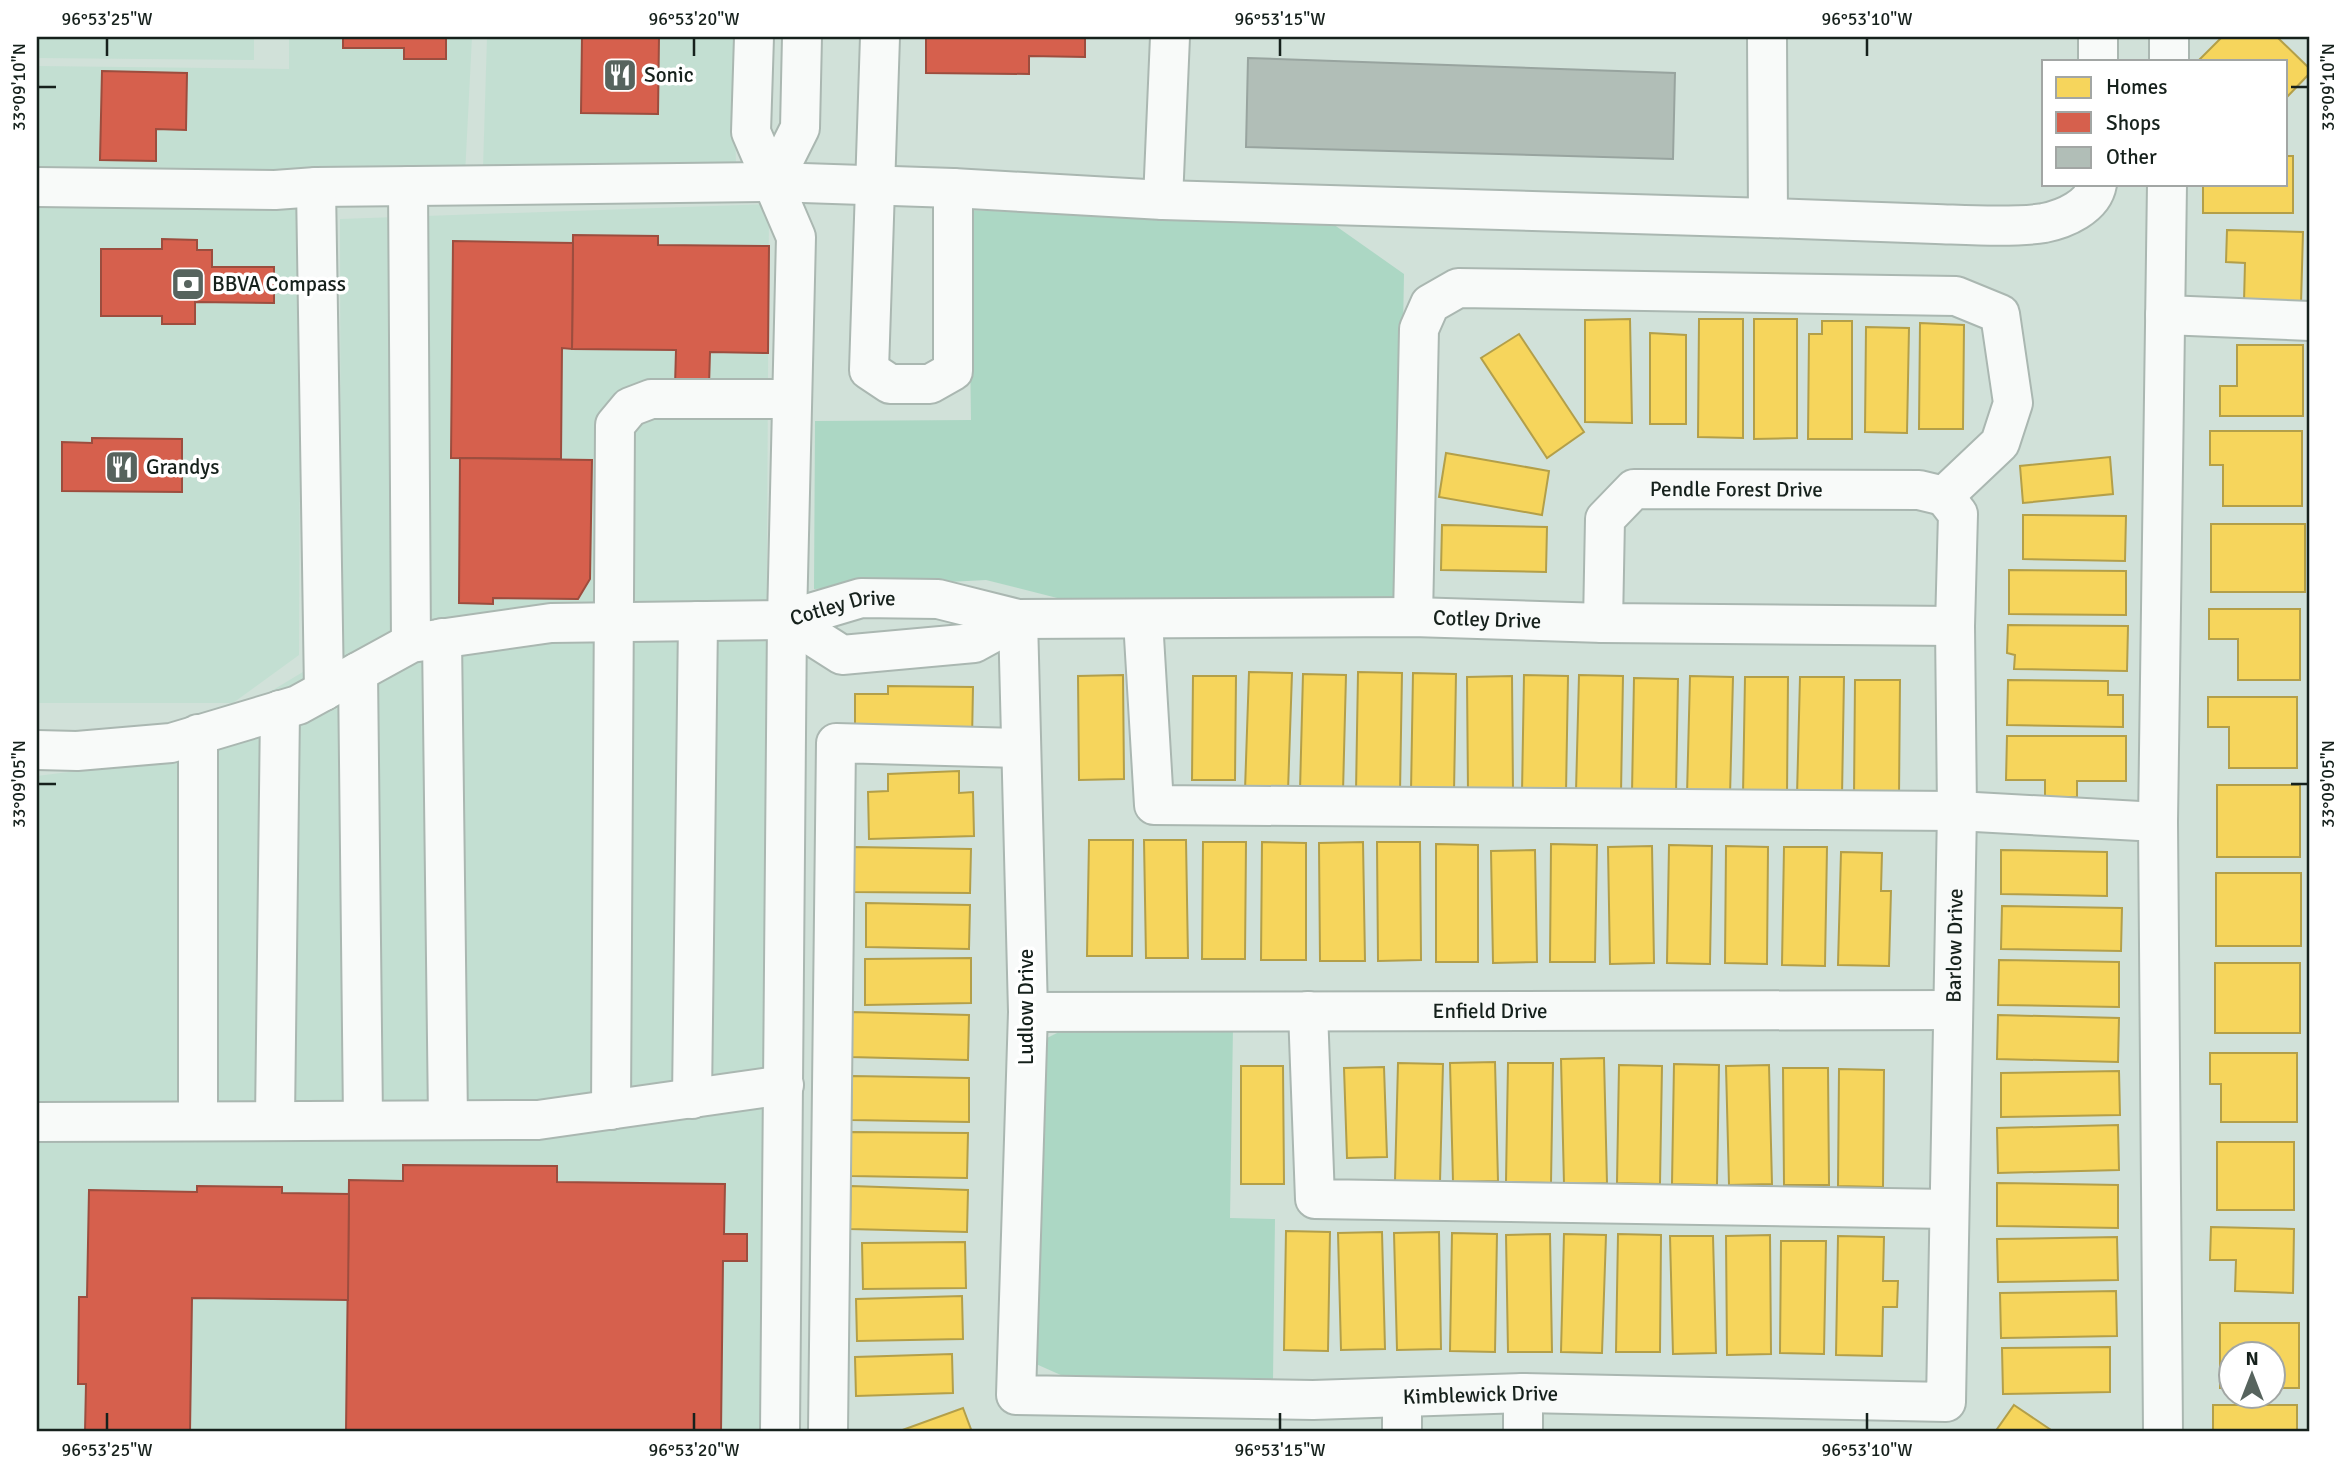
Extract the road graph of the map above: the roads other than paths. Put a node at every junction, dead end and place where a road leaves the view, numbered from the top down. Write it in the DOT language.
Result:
graph roads {
  1 [pos="754,37"];
  2 [pos="802,37"];
  3 [pos="880,37"];
  4 [pos="1170,37"];
  5 [pos="1767,37"];
  6 [pos="2098,37"];
  7 [pos="2169,37"];
  8 [pos="2098,60"];
  9 [pos="2169,60"];
  10 [pos="773,182"];
  11 [pos="877,185"];
  12 [pos="408,186"];
  13 [pos="2097,186"];
  14 [pos="2167,186"];
  15 [pos="37,187"];
  16 [pos="316,187"];
  17 [pos="953,188"];
  18 [pos="1163,200"];
  19 [pos="1768,218"];
  20 [pos="2165,315"];
  21 [pos="2310,321"];
  22 [pos="793,399"];
  23 [pos="1944,496"];
  24 [pos="1413,617"];
  25 [pos="1018,618"];
  26 [pos="788,620"];
  27 [pos="1143,620"];
  28 [pos="698,621"];
  29 [pos="614,622"];
  30 [pos="1603,623"];
  31 [pos="1955,626"];
  32 [pos="427,640"];
  33 [pos="358,672"];
  34 [pos="324,691"];
  35 [pos="280,710"];
  36 [pos="198,734"];
  37 [pos="1021,748"];
  38 [pos="37,750"];
  39 [pos="1958,811"];
  40 [pos="2158,822"];
  41 [pos="1953,1010"];
  42 [pos="1308,1011"];
  43 [pos="1028,1012"];
  44 [pos="784,1085"];
  45 [pos="692,1099"];
  46 [pos="611,1111"];
  47 [pos="275,1120"];
  48 [pos="363,1120"];
  49 [pos="448,1120"];
  50 [pos="198,1121"];
  51 [pos="37,1122"];
  52 [pos="1950,1209"];
  53 [pos="1523,1393"];
  54 [pos="1016,1395"];
  55 [pos="1946,1402"];
  56 [pos="1402,1415"];
  57 [pos="780,1432"];
  58 [pos="828,1432"];
  59 [pos="1523,1432"];
  60 [pos="2163,1432"];
  1 -- 10 [label="street"];
  2 -- 10 [label="street"];
  3 -- 11 [label="street"];
  4 -- 18 [label="street"];
  5 -- 19 [label="street"];
  6 -- 8 [label="street"];
  7 -- 9 [label="street"];
  10 -- 11 [label="street"];
  10 -- 12 [label="street"];
  10 -- 22 [label="street"];
  11 -- 17 [label="street"];
  11 -- 17 [label="street"];
  12 -- 16 [label="street"];
  12 -- 32 [label="street"];
  13 -- 19 [label="street"];
  14 -- 20 [label="street"];
  15 -- 16 [label="street"];
  16 -- 34 [label="street"];
  17 -- 18 [label="street"];
  18 -- 19 [label="street"];
  20 -- 21 [label="street"];
  20 -- 40 [label="street"];
  22 -- 26 [label="street"];
  22 -- 29 [label="street"];
  23 -- 24 [label="street"];
  23 -- 30 [label="street, Pendle Forest Drive"];
  23 -- 31 [label="street, Barlow Drive"];
  24 -- 27 [label="street, Cotley Drive"];
  24 -- 30 [label="street, Cotley Drive"];
  25 -- 26 [label="street, Cotley Drive"];
  25 -- 26 [label="street, Cotley Drive"];
  25 -- 27 [label="street, Cotley Drive"];
  25 -- 37 [label="street, Ludlow Drive"];
  26 -- 28 [label="street"];
  26 -- 44 [label="street"];
  27 -- 39 [label="street"];
  28 -- 29 [label="street"];
  28 -- 45 [label="street"];
  29 -- 32 [label="street"];
  29 -- 46 [label="street"];
  30 -- 31 [label="street, Cotley Drive"];
  31 -- 39 [label="street, Barlow Drive"];
  32 -- 33 [label="street"];
  32 -- 49 [label="street"];
  33 -- 34 [label="street"];
  33 -- 48 [label="street"];
  34 -- 35 [label="street"];
  35 -- 36 [label="street"];
  35 -- 47 [label="street"];
  36 -- 38 [label="street"];
  36 -- 50 [label="street"];
  37 -- 43 [label="street, Ludlow Drive"];
  37 -- 58 [label="street"];
  39 -- 40 [label="street"];
  39 -- 41 [label="street, Barlow Drive"];
  40 -- 60 [label="street"];
  41 -- 42 [label="street, Enfield Drive"];
  41 -- 52 [label="street, Barlow Drive"];
  42 -- 43 [label="street, Enfield Drive"];
  42 -- 52 [label="street"];
  43 -- 54 [label="street, Ludlow Drive"];
  44 -- 45 [label="street"];
  44 -- 57 [label="street"];
  45 -- 46 [label="street"];
  46 -- 49 [label="street"];
  47 -- 48 [label="street"];
  47 -- 50 [label="street"];
  48 -- 49 [label="street"];
  50 -- 51 [label="street"];
  52 -- 55 [label="street, Barlow Drive"];
  53 -- 55 [label="street, Kimblewick Drive"];
  53 -- 56 [label="street, Kimblewick Drive"];
  53 -- 59 [label="street"];
  54 -- 56 [label="street, Kimblewick Drive"];
}
